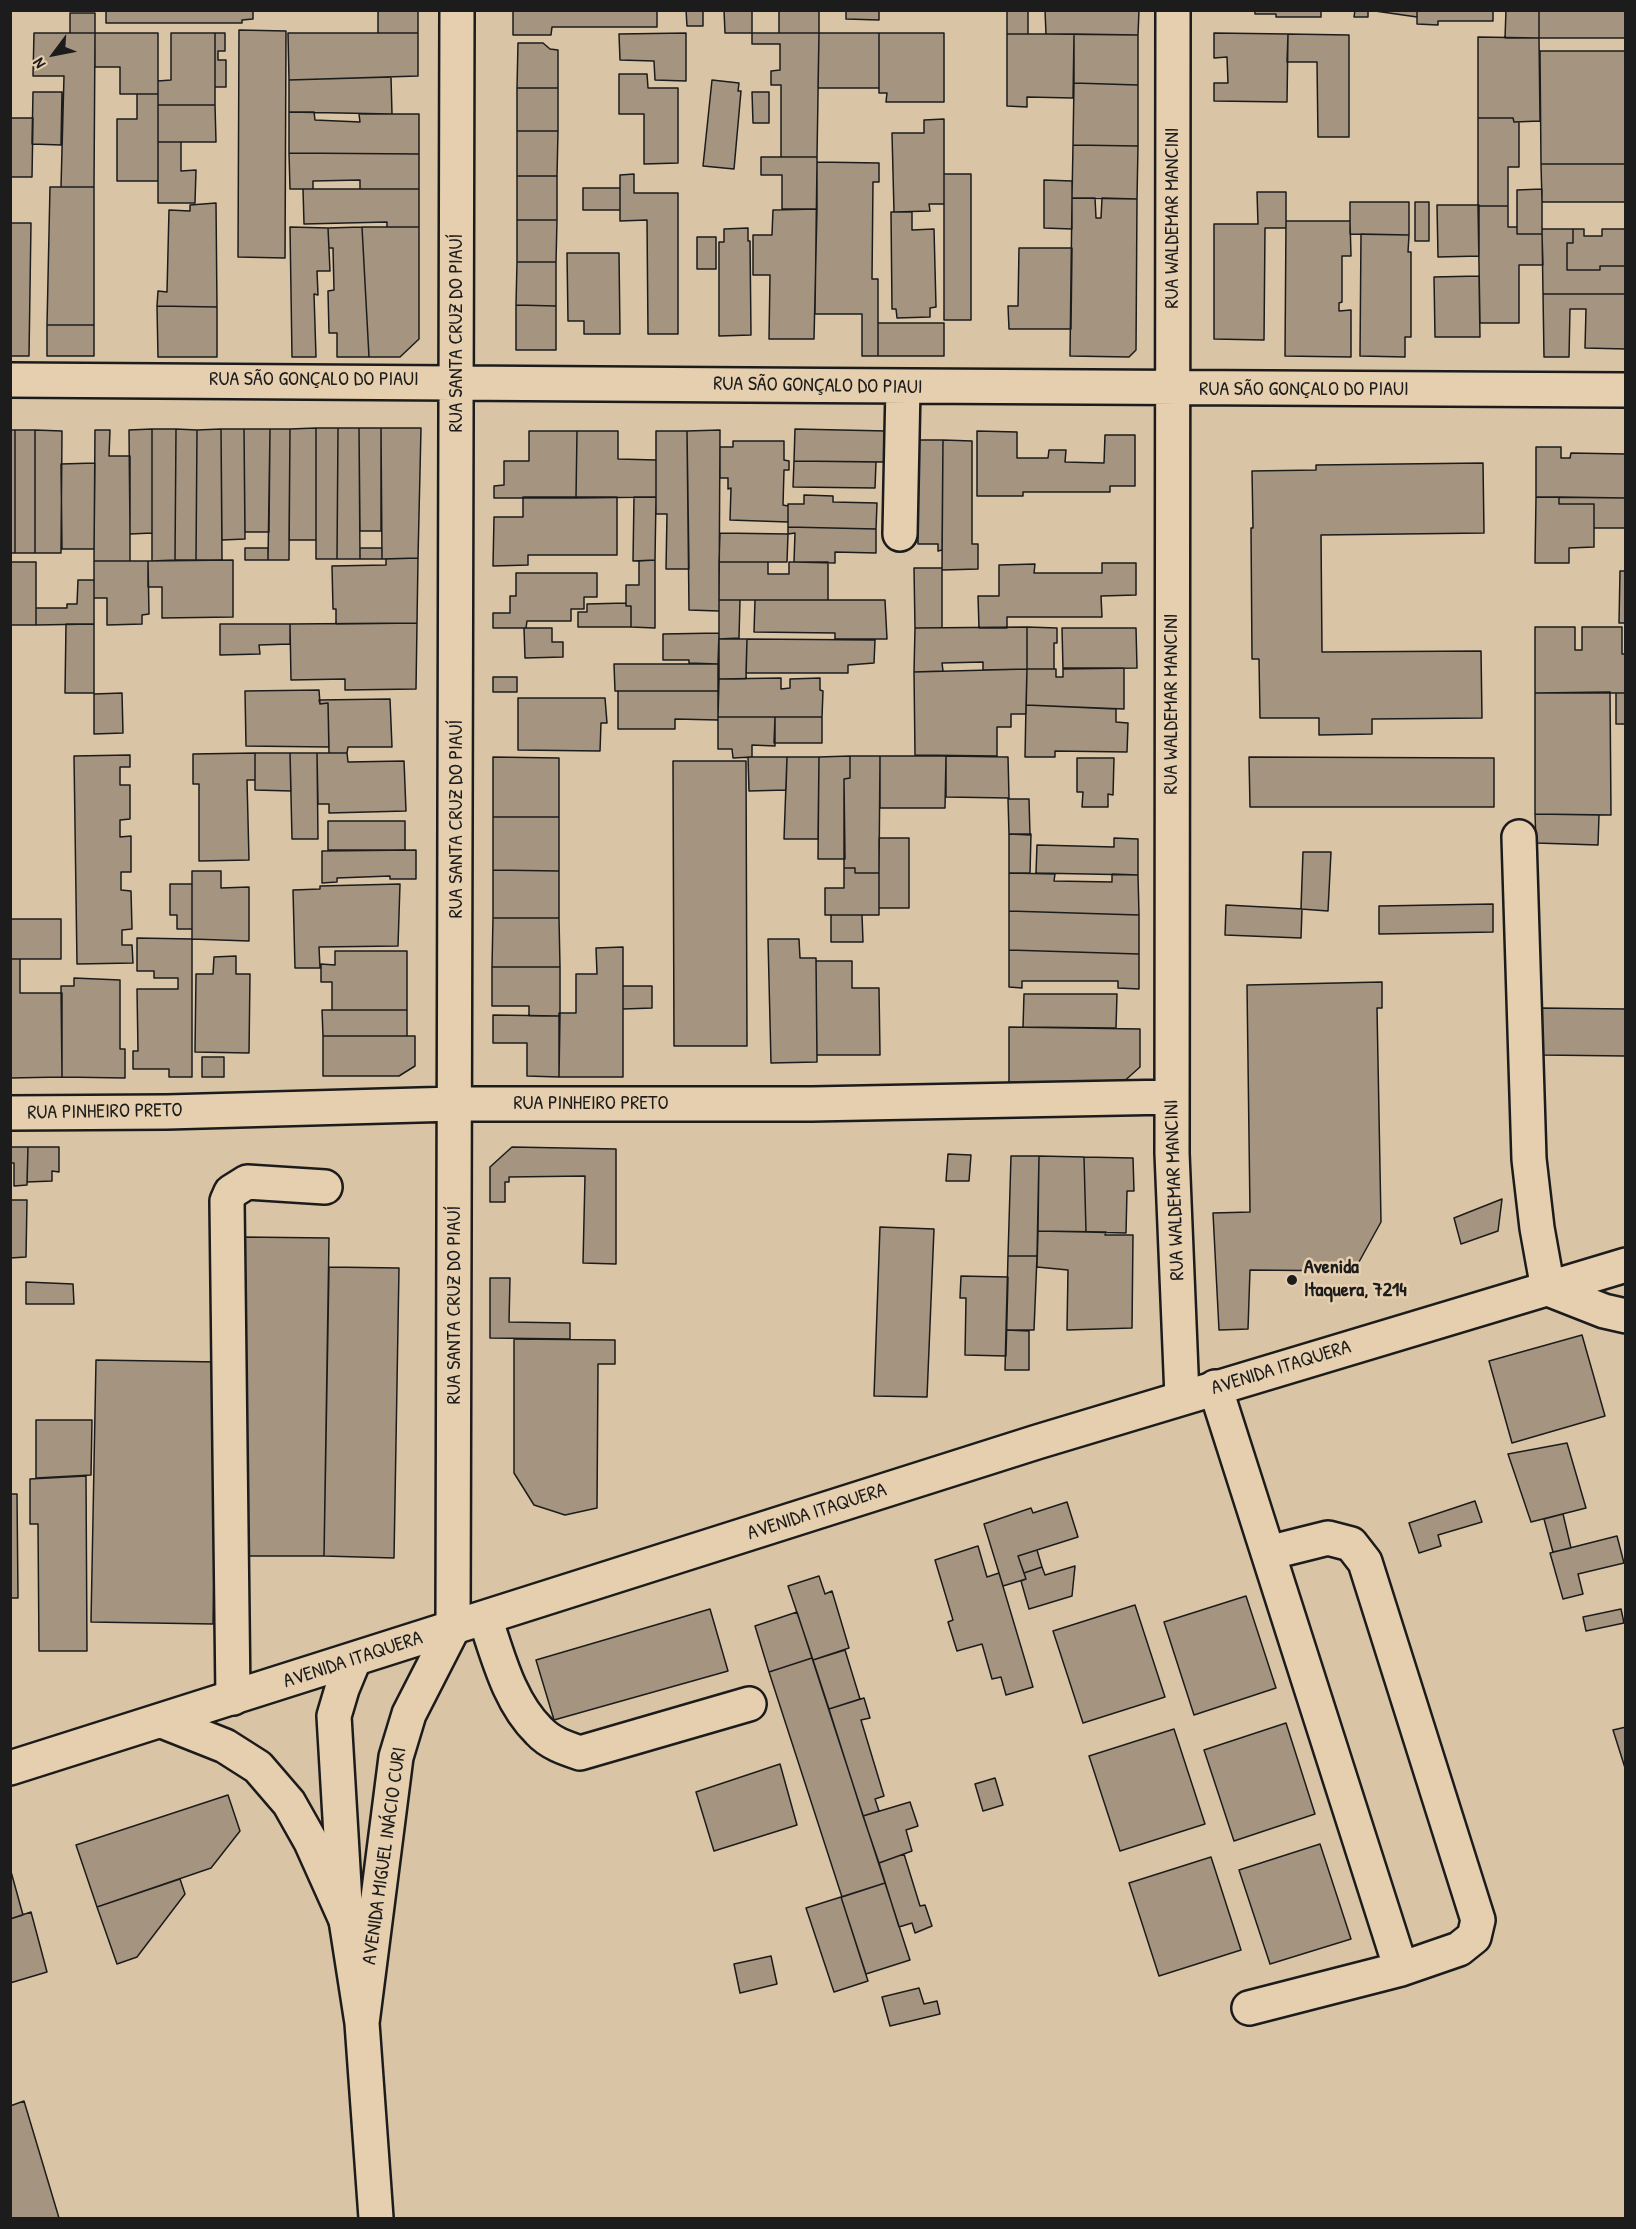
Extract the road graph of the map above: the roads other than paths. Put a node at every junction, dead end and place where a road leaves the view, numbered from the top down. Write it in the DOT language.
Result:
graph roads {
  1 [pos="457,10"];
  2 [pos="1173,10"];
  3 [pos="10,380"];
  4 [pos="458,381"];
  5 [pos="903,387"];
  6 [pos="1173,390"];
  7 [pos="1626,390"];
  8 [pos="900,534"];
  9 [pos="1519,837"];
  10 [pos="1172,1097"];
  11 [pos="455,1104"];
  12 [pos="10,1113"];
  13 [pos="326,1186"];
  14 [pos="1626,1265"];
  15 [pos="1548,1289"];
  16 [pos="1626,1316"];
  17 [pos="1215,1387"];
  18 [pos="1182,1397"];
  19 [pos="1268,1554"];
  20 [pos="485,1618"];
  21 [pos="453,1628"];
  22 [pos="354,1660"];
  23 [pos="233,1698"];
  24 [pos="749,1704"];
  25 [pos="162,1721"];
  26 [pos="10,1768"];
  27 [pos="345,1920"];
  28 [pos="1401,1969"];
  29 [pos="1249,2008"];
  30 [pos="362,2023"];
  31 [pos="376,2218"];
  1 -- 4 [label="street, RUA SANTA CRUZ DO PIAUÍ"];
  2 -- 6 [label="street, RUA WALDEMAR MANCINI"];
  3 -- 4 [label="street, RUA SÃO GONÇALO DO PIAUI"];
  4 -- 5 [label="street, RUA SÃO GONÇALO DO PIAUI"];
  4 -- 11 [label="street, RUA SANTA CRUZ DO PIAUÍ"];
  5 -- 6 [label="street, RUA SÃO GONÇALO DO PIAUI"];
  5 -- 8 [label="street"];
  6 -- 7 [label="street, RUA SÃO GONÇALO DO PIAUI"];
  6 -- 10 [label="street, RUA WALDEMAR MANCINI"];
  9 -- 15 [label="street"];
  10 -- 11 [label="street, RUA PINHEIRO PRETO"];
  10 -- 18 [label="street, RUA WALDEMAR MANCINI"];
  11 -- 12 [label="street, RUA PINHEIRO PRETO"];
  11 -- 21 [label="street, RUA SANTA CRUZ DO PIAUÍ"];
  13 -- 23 [label="street"];
  14 -- 15 [label="street, AVENIDA ITAQUERA"];
  15 -- 16 [label="street"];
  15 -- 17 [label="street, AVENIDA ITAQUERA"];
  17 -- 18 [label="street, AVENIDA ITAQUERA"];
  17 -- 19 [label="street"];
  18 -- 20 [label="street, AVENIDA ITAQUERA"];
  19 -- 28 [label="street"];
  19 -- 28 [label="street"];
  20 -- 21 [label="street, AVENIDA ITAQUERA"];
  20 -- 24 [label="street"];
  21 -- 22 [label="street, AVENIDA ITAQUERA"];
  21 -- 30 [label="street, AVENIDA MIGUEL INÁCIO CURI"];
  22 -- 23 [label="street, AVENIDA ITAQUERA"];
  22 -- 27 [label="street, AVENIDA MIGUEL INÁCIO CURI"];
  23 -- 25 [label="street, AVENIDA ITAQUERA"];
  25 -- 26 [label="street, AVENIDA ITAQUERA"];
  25 -- 27 [label="street"];
  27 -- 30 [label="street, AVENIDA MIGUEL INÁCIO CURI"];
  28 -- 29 [label="street"];
  30 -- 31 [label="street, AVENIDA MIGUEL INÁCIO CURI"];
}
